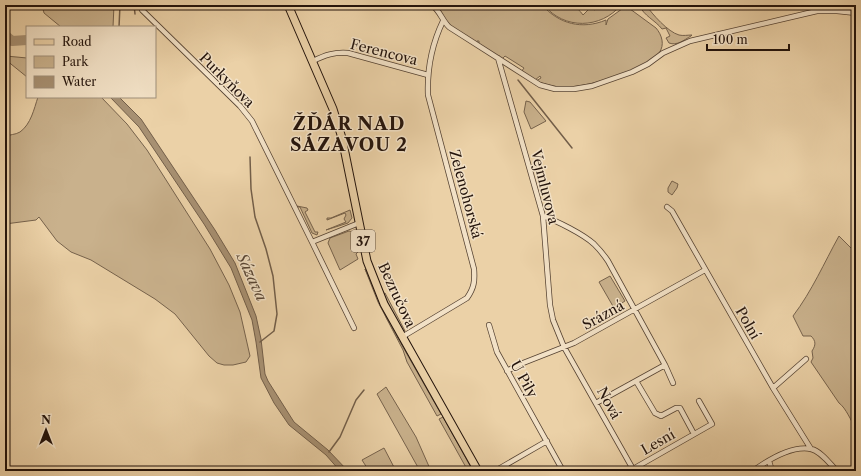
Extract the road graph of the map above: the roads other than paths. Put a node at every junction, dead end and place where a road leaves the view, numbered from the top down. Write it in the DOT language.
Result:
graph roads {
  1 [pos="140,5"];
  2 [pos="288,5"];
  3 [pos="432,5"];
  4 [pos="856,13"];
  5 [pos="443,21"];
  6 [pos="498,58"];
  7 [pos="313,61"];
  8 [pos="428,75"];
  9 [pos="667,207"];
  10 [pos="543,216"];
  11 [pos="359,223"];
  12 [pos="312,242"];
  13 [pos="705,270"];
  14 [pos="634,309"];
  15 [pos="489,325"];
  16 [pos="354,328"];
  17 [pos="402,337"];
  18 [pos="564,346"];
  19 [pos="806,360"];
  20 [pos="665,365"];
  21 [pos="507,371"];
  22 [pos="636,381"];
  23 [pos="673,383"];
  24 [pos="773,388"];
  25 [pos="700,400"];
  26 [pos="596,403"];
  27 [pos="694,434"];
  28 [pos="546,441"];
  29 [pos="811,449"];
  30 [pos="769,461"];
  31 [pos="633,470"];
  32 [pos="478,471"];
  33 [pos="495,471"];
  34 [pos="563,471"];
  35 [pos="753,471"];
  36 [pos="772,471"];
  37 [pos="836,471"];
  1 -- 12 [label="street, Purkyňova"];
  2 -- 7 [label="main road, Bezručova / 37"];
  3 -- 5 [label="street"];
  4 -- 6 [label="street"];
  5 -- 6 [label="street"];
  5 -- 8 [label="street, Zelenohorská"];
  6 -- 10 [label="street, Vejmluvova"];
  7 -- 8 [label="street, Ferencova"];
  7 -- 11 [label="main road, Bezručova / 37"];
  8 -- 17 [label="street, Zelenohorská"];
  9 -- 13 [label="street, Polní"];
  10 -- 14 [label="street"];
  10 -- 18 [label="street, Vejmluvova"];
  11 -- 12 [label="street"];
  11 -- 17 [label="main road, Bezručova / 37"];
  12 -- 16 [label="street, Purkyňova"];
  13 -- 14 [label="street, Srázná"];
  13 -- 24 [label="street, Polní"];
  14 -- 18 [label="street, Srázná"];
  14 -- 20 [label="street"];
  15 -- 21 [label="street, U Pily"];
  17 -- 32 [label="main road, Bezručova / 37"];
  18 -- 21 [label="street, Srázná"];
  18 -- 26 [label="street, Nová"];
  19 -- 24 [label="street"];
  20 -- 22 [label="street"];
  20 -- 23 [label="street"];
  21 -- 28 [label="street, U Pily"];
  22 -- 26 [label="street"];
  22 -- 27 [label="street, Lesní"];
  24 -- 29 [label="street, Polní"];
  25 -- 27 [label="street, Lesní"];
  26 -- 31 [label="street, Nová"];
  27 -- 31 [label="street, Lesní"];
  28 -- 33 [label="street"];
  28 -- 34 [label="street, U Pily"];
  29 -- 30 [label="street"];
  29 -- 37 [label="street"];
  30 -- 35 [label="street"];
  30 -- 36 [label="street"];
}
